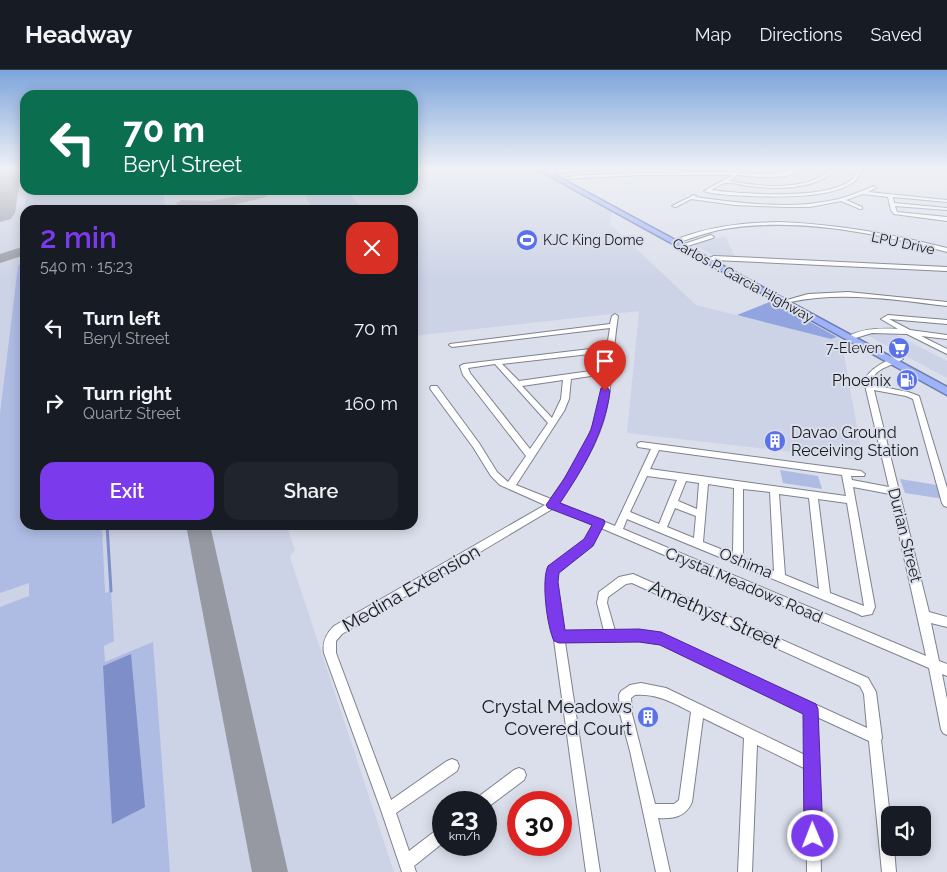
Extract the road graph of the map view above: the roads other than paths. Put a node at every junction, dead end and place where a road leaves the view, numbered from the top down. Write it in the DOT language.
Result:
graph roads {
  1 [pos="612,205"];
  2 [pos="615,205"];
  3 [pos="854,205"];
  4 [pos="892,205"];
  5 [pos="908,205"];
  6 [pos="860,208"];
  7 [pos="947,209"];
  8 [pos="947,219"];
  9 [pos="681,243"];
  10 [pos="947,252"];
  11 [pos="714,261"];
  12 [pos="947,271"];
  13 [pos="764,289"];
  14 [pos="790,300"];
  15 [pos="947,304"];
  16 [pos="615,316"];
  17 [pos="947,322"];
  18 [pos="613,326"];
  19 [pos="909,333"];
  20 [pos="852,337"];
  21 [pos="947,337"];
  22 [pos="452,345"];
  23 [pos="610,349"];
  24 [pos="947,352"];
  25 [pos="896,360"];
  26 [pos="497,362"];
  27 [pos="607,371"];
  28 [pos="567,378"];
  29 [pos="517,384"];
  30 [pos="947,385"];
  31 [pos="869,387"];
  32 [pos="434,388"];
  33 [pos="947,392"];
  34 [pos="552,423"];
  35 [pos="641,445"];
  36 [pos="656,448"];
  37 [pos="530,456"];
  38 [pos="645,472"];
  39 [pos="846,472"];
  40 [pos="861,474"];
  41 [pos="683,477"];
  42 [pos="704,480"];
  43 [pos="848,483"];
  44 [pos="738,485"];
  45 [pos="510,486"];
  46 [pos="774,490"];
  47 [pos="894,491"];
  48 [pos="813,495"];
  49 [pos="851,500"];
  50 [pos="672,503"];
  51 [pos="947,503"];
  52 [pos="552,505"];
  53 [pos="625,514"];
  54 [pos="701,514"];
  55 [pos="599,523"];
  56 [pos="662,529"];
  57 [pos="617,531"];
  58 [pos="698,544"];
  59 [pos="738,560"];
  60 [pos="780,577"];
  61 [pos="825,596"];
  62 [pos="924,616"];
  63 [pos="947,622"];
  64 [pos="611,636"];
  65 [pos="559,637"];
  66 [pos="941,668"];
  67 [pos="698,709"];
  68 [pos="810,709"];
  69 [pos="947,727"];
  70 [pos="751,735"];
  71 [pos="876,738"];
  72 [pos="812,764"];
  73 [pos="452,766"];
  74 [pos="519,775"];
  75 [pos="497,792"];
  76 [pos="388,810"];
  77 [pos="650,811"];
  78 [pos="432,844"];
  79 [pos="407,867"];
  80 [pos="593,872"];
  81 [pos="663,872"];
  82 [pos="745,872"];
  83 [pos="814,872"];
  84 [pos="889,872"];
  1 -- 9 [label="highway, Carlos P. Garcia Highway"];
  2 -- 9 [label="highway, Carlos P. Garcia Highway"];
  3 -- 6 [label="street"];
  4 -- 8 [label="street"];
  5 -- 7 [label="street"];
  9 -- 10 [label="street, LPU Drive"];
  9 -- 10 [label="street, LPU Drive"];
  9 -- 11 [label="highway, Carlos P. Garcia Highway"];
  11 -- 12 [label="street"];
  11 -- 13 [label="highway, Carlos P. Garcia Highway"];
  13 -- 14 [label="highway, Carlos P. Garcia Highway"];
  13 -- 20 [label="highway, Carlos P. Garcia Highway"];
  14 -- 15 [label="street"];
  14 -- 20 [label="highway, Carlos P. Garcia Highway"];
  16 -- 18 [label="street"];
  17 -- 19 [label="street"];
  18 -- 22 [label="street"];
  18 -- 23 [label="street"];
  19 -- 20 [label="street"];
  19 -- 21 [label="street"];
  19 -- 24 [label="street"];
  20 -- 25 [label="highway, Carlos P. Garcia Highway"];
  23 -- 26 [label="street"];
  23 -- 27 [label="street"];
  25 -- 30 [label="highway, Carlos P. Garcia Highway"];
  25 -- 31 [label="street"];
  25 -- 33 [label="highway, Carlos P. Garcia Highway"];
  26 -- 29 [label="street"];
  26 -- 37 [label="street"];
  27 -- 28 [label="street"];
  27 -- 52 [label="street"];
  28 -- 29 [label="street"];
  28 -- 34 [label="street"];
  29 -- 34 [label="street"];
  31 -- 47 [label="street, Durian Street"];
  31 -- 51 [label="street"];
  32 -- 45 [label="street, Crystal Meadows Road"];
  34 -- 37 [label="street"];
  35 -- 36 [label="street"];
  36 -- 38 [label="street"];
  36 -- 39 [label="street"];
  37 -- 45 [label="street"];
  38 -- 41 [label="street"];
  38 -- 53 [label="street"];
  39 -- 40 [label="street"];
  39 -- 43 [label="street"];
  41 -- 42 [label="street"];
  41 -- 50 [label="street"];
  42 -- 44 [label="street"];
  42 -- 54 [label="street"];
  43 -- 47 [label="street"];
  43 -- 49 [label="street"];
  44 -- 46 [label="street"];
  44 -- 59 [label="street"];
  45 -- 52 [label="street, Crystal Meadows Road"];
  46 -- 48 [label="street"];
  46 -- 60 [label="street"];
  47 -- 62 [label="street, Durian Street"];
  48 -- 49 [label="street"];
  48 -- 61 [label="street"];
  49 -- 61 [label="street, Oshima"];
  50 -- 54 [label="street"];
  50 -- 56 [label="street"];
  52 -- 55 [label="street, Crystal Meadows Road"];
  52 -- 76 [label="street, Medina Extension"];
  53 -- 56 [label="street, Oshima"];
  53 -- 57 [label="street"];
  54 -- 58 [label="street"];
  55 -- 57 [label="street, Crystal Meadows Road"];
  55 -- 65 [label="street"];
  56 -- 58 [label="street, Oshima"];
  57 -- 66 [label="street, Crystal Meadows Road"];
  58 -- 59 [label="street, Oshima"];
  59 -- 60 [label="street, Oshima"];
  60 -- 61 [label="street, Oshima"];
  62 -- 63 [label="street"];
  62 -- 66 [label="street, Durian Street"];
  64 -- 65 [label="street"];
  64 -- 68 [label="street"];
  64 -- 71 [label="street, Amethyst Street"];
  65 -- 80 [label="street"];
  66 -- 69 [label="street, Durian Street"];
  67 -- 70 [label="street"];
  67 -- 77 [label="street"];
  67 -- 77 [label="street"];
  68 -- 71 [label="street"];
  68 -- 72 [label="street"];
  70 -- 72 [label="street"];
  70 -- 82 [label="street"];
  71 -- 84 [label="street"];
  72 -- 83 [label="street"];
  73 -- 76 [label="street"];
  74 -- 75 [label="street"];
  76 -- 79 [label="street, Medina Extension"];
  77 -- 81 [label="street"];
  78 -- 79 [label="street"];
}
